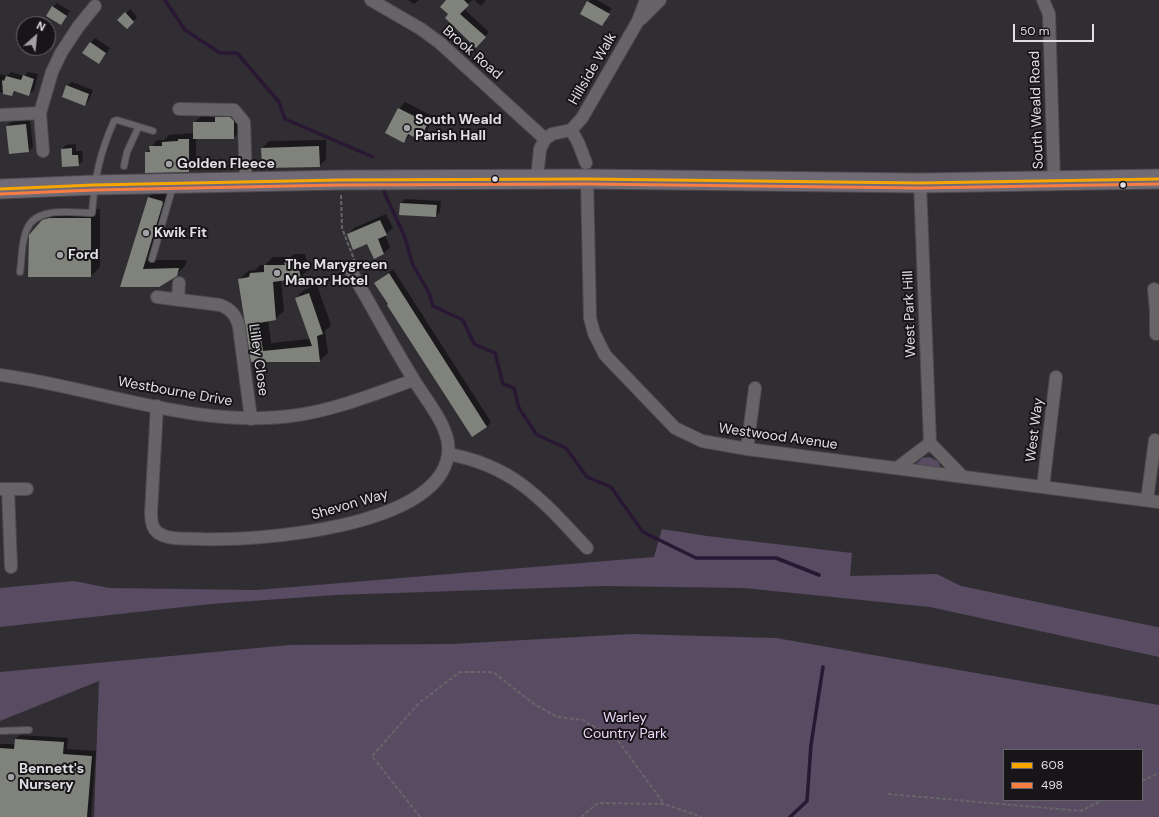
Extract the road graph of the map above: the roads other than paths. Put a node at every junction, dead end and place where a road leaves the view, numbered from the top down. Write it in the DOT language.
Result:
graph roads {
  1 [pos="371,0"];
  2 [pos="646,0"];
  3 [pos="660,0"];
  4 [pos="1043,0"];
  5 [pos="1054,0"];
  6 [pos="383,3"];
  7 [pos="96,6"];
  8 [pos="1048,14"];
  9 [pos="638,21"];
  10 [pos="179,109"];
  11 [pos="40,113"];
  12 [pos="0,115"];
  13 [pos="137,126"];
  14 [pos="571,130"];
  15 [pos="154,132"];
  16 [pos="546,139"];
  17 [pos="43,151"];
  18 [pos="124,166"];
  19 [pos="587,171"];
  20 [pos="537,178"];
  21 [pos="1159,179"];
  22 [pos="246,181"];
  23 [pos="1054,182"];
  24 [pos="174,183"];
  25 [pos="920,183"];
  26 [pos="94,185"];
  27 [pos="0,189"];
  28 [pos="152,259"];
  29 [pos="20,272"];
  30 [pos="352,273"];
  31 [pos="179,283"];
  32 [pos="1154,289"];
  33 [pos="157,297"];
  34 [pos="178,300"];
  35 [pos="1158,310"];
  36 [pos="1156,334"];
  37 [pos="0,375"];
  38 [pos="1056,377"];
  39 [pos="414,380"];
  40 [pos="755,388"];
  41 [pos="157,406"];
  42 [pos="250,419"];
  43 [pos="1155,440"];
  44 [pos="930,442"];
  45 [pos="747,449"];
  46 [pos="448,454"];
  47 [pos="897,468"];
  48 [pos="962,476"];
  49 [pos="1043,487"];
  50 [pos="4,489"];
  51 [pos="27,489"];
  52 [pos="1153,501"];
  53 [pos="587,548"];
  54 [pos="11,567"];
  55 [pos="29,730"];
  56 [pos="0,731"];
  1 -- 6 [label="street, Brook Road"];
  2 -- 9 [label="street, Hillside Walk"];
  3 -- 9 [label="street, Hillside Walk"];
  4 -- 8 [label="street, South Weald Road"];
  5 -- 8 [label="street, South Weald Road"];
  6 -- 16 [label="street, Brook Road"];
  7 -- 11 [label="street"];
  8 -- 23 [label="street, South Weald Road"];
  9 -- 14 [label="street, Hillside Walk"];
  10 -- 22 [label="street"];
  11 -- 12 [label="street"];
  11 -- 17 [label="street"];
  13 -- 15 [label="lane"];
  13 -- 18 [label="lane"];
  13 -- 26 [label="lane"];
  14 -- 16 [label="street"];
  14 -- 19 [label="street"];
  16 -- 20 [label="street"];
  19 -- 20 [label="main road"];
  19 -- 25 [label="main road"];
  19 -- 45 [label="street, Westwood Avenue"];
  20 -- 22 [label="main road"];
  21 -- 23 [label="main road"];
  22 -- 24 [label="main road"];
  23 -- 25 [label="main road"];
  24 -- 26 [label="main road"];
  24 -- 28 [label="lane"];
  25 -- 44 [label="street, West Park Hill"];
  26 -- 27 [label="main road"];
  26 -- 29 [label="lane"];
  30 -- 39 [label="street, Shevon Way"];
  31 -- 34 [label="street"];
  32 -- 35 [label="street"];
  33 -- 34 [label="street, Lilley Close"];
  34 -- 42 [label="street, Lilley Close"];
  35 -- 36 [label="street"];
  37 -- 41 [label="street, Westbourne Drive"];
  38 -- 49 [label="street, West Way"];
  39 -- 42 [label="street, Westbourne Drive"];
  39 -- 46 [label="street, Shevon Way"];
  40 -- 45 [label="street"];
  41 -- 42 [label="street, Westbourne Drive"];
  41 -- 46 [label="street, Shevon Way"];
  43 -- 52 [label="street"];
  44 -- 47 [label="street"];
  44 -- 48 [label="street"];
  45 -- 47 [label="street, Westwood Avenue"];
  46 -- 53 [label="street"];
  47 -- 48 [label="street, Westwood Avenue"];
  48 -- 49 [label="street, Westwood Avenue"];
  49 -- 52 [label="street, Westwood Avenue"];
  50 -- 51 [label="street"];
  50 -- 54 [label="street"];
  55 -- 56 [label="lane"];
}
